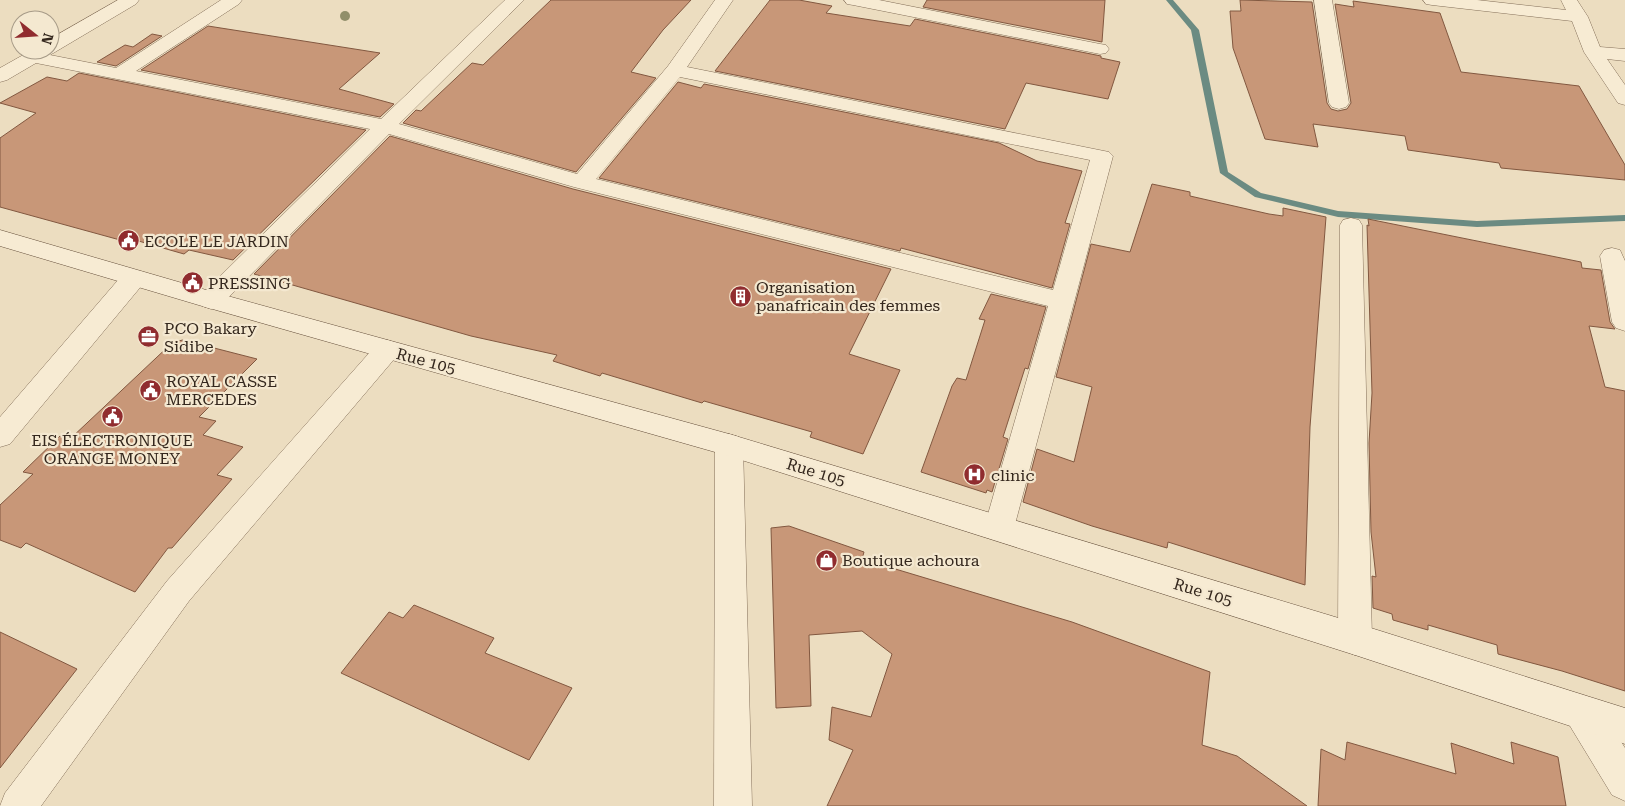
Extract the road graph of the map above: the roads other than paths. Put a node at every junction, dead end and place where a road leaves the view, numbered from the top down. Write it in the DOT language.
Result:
graph roads {
  1 [pos="130,0"];
  2 [pos="233,0"];
  3 [pos="515,0"];
  4 [pos="724,0"];
  5 [pos="853,0"];
  6 [pos="1323,0"];
  7 [pos="1432,0"];
  8 [pos="1568,0"];
  9 [pos="1579,17"];
  10 [pos="60,41"];
  11 [pos="1100,49"];
  12 [pos="1593,52"];
  13 [pos="1625,55"];
  14 [pos="60,59"];
  15 [pos="28,60"];
  16 [pos="675,70"];
  17 [pos="119,74"];
  18 [pos="0,76"];
  19 [pos="1625,99"];
  20 [pos="1339,103"];
  21 [pos="386,126"];
  22 [pos="582,182"];
  23 [pos="1351,225"];
  24 [pos="0,238"];
  25 [pos="1612,256"];
  26 [pos="134,278"];
  27 [pos="211,300"];
  28 [pos="1062,302"];
  29 [pos="1625,322"];
  30 [pos="387,350"];
  31 [pos="0,436"];
  32 [pos="729,445"];
  33 [pos="999,528"];
  34 [pos="1356,639"];
  35 [pos="1583,714"];
  36 [pos="1625,726"];
  37 [pos="1625,782"];
  38 [pos="18,806"];
  39 [pos="733,806"];
  1 -- 10 [label="street"];
  2 -- 17 [label="street"];
  3 -- 21 [label="street"];
  4 -- 16 [label="street"];
  5 -- 11 [label="street"];
  6 -- 20 [label="street"];
  7 -- 9 [label="street"];
  8 -- 9 [label="street"];
  9 -- 12 [label="street"];
  12 -- 13 [label="street"];
  12 -- 19 [label="street"];
  14 -- 17 [label="street"];
  15 -- 18 [label="street"];
  16 -- 22 [label="street"];
  16 -- 28 [label="street"];
  17 -- 21 [label="street"];
  21 -- 22 [label="street"];
  21 -- 27 [label="street"];
  22 -- 28 [label="street"];
  23 -- 34 [label="street"];
  24 -- 26 [label="street, Rue 105"];
  25 -- 29 [label="street"];
  26 -- 27 [label="street, Rue 105"];
  26 -- 31 [label="street"];
  27 -- 30 [label="street, Rue 105"];
  28 -- 33 [label="street"];
  30 -- 32 [label="street, Rue 105"];
  30 -- 38 [label="street"];
  32 -- 33 [label="street, Rue 105"];
  32 -- 39 [label="street"];
  33 -- 34 [label="street, Rue 105"];
  34 -- 35 [label="street, Rue 105"];
  35 -- 36 [label="street, Rue 105"];
  35 -- 37 [label="street"];
}
